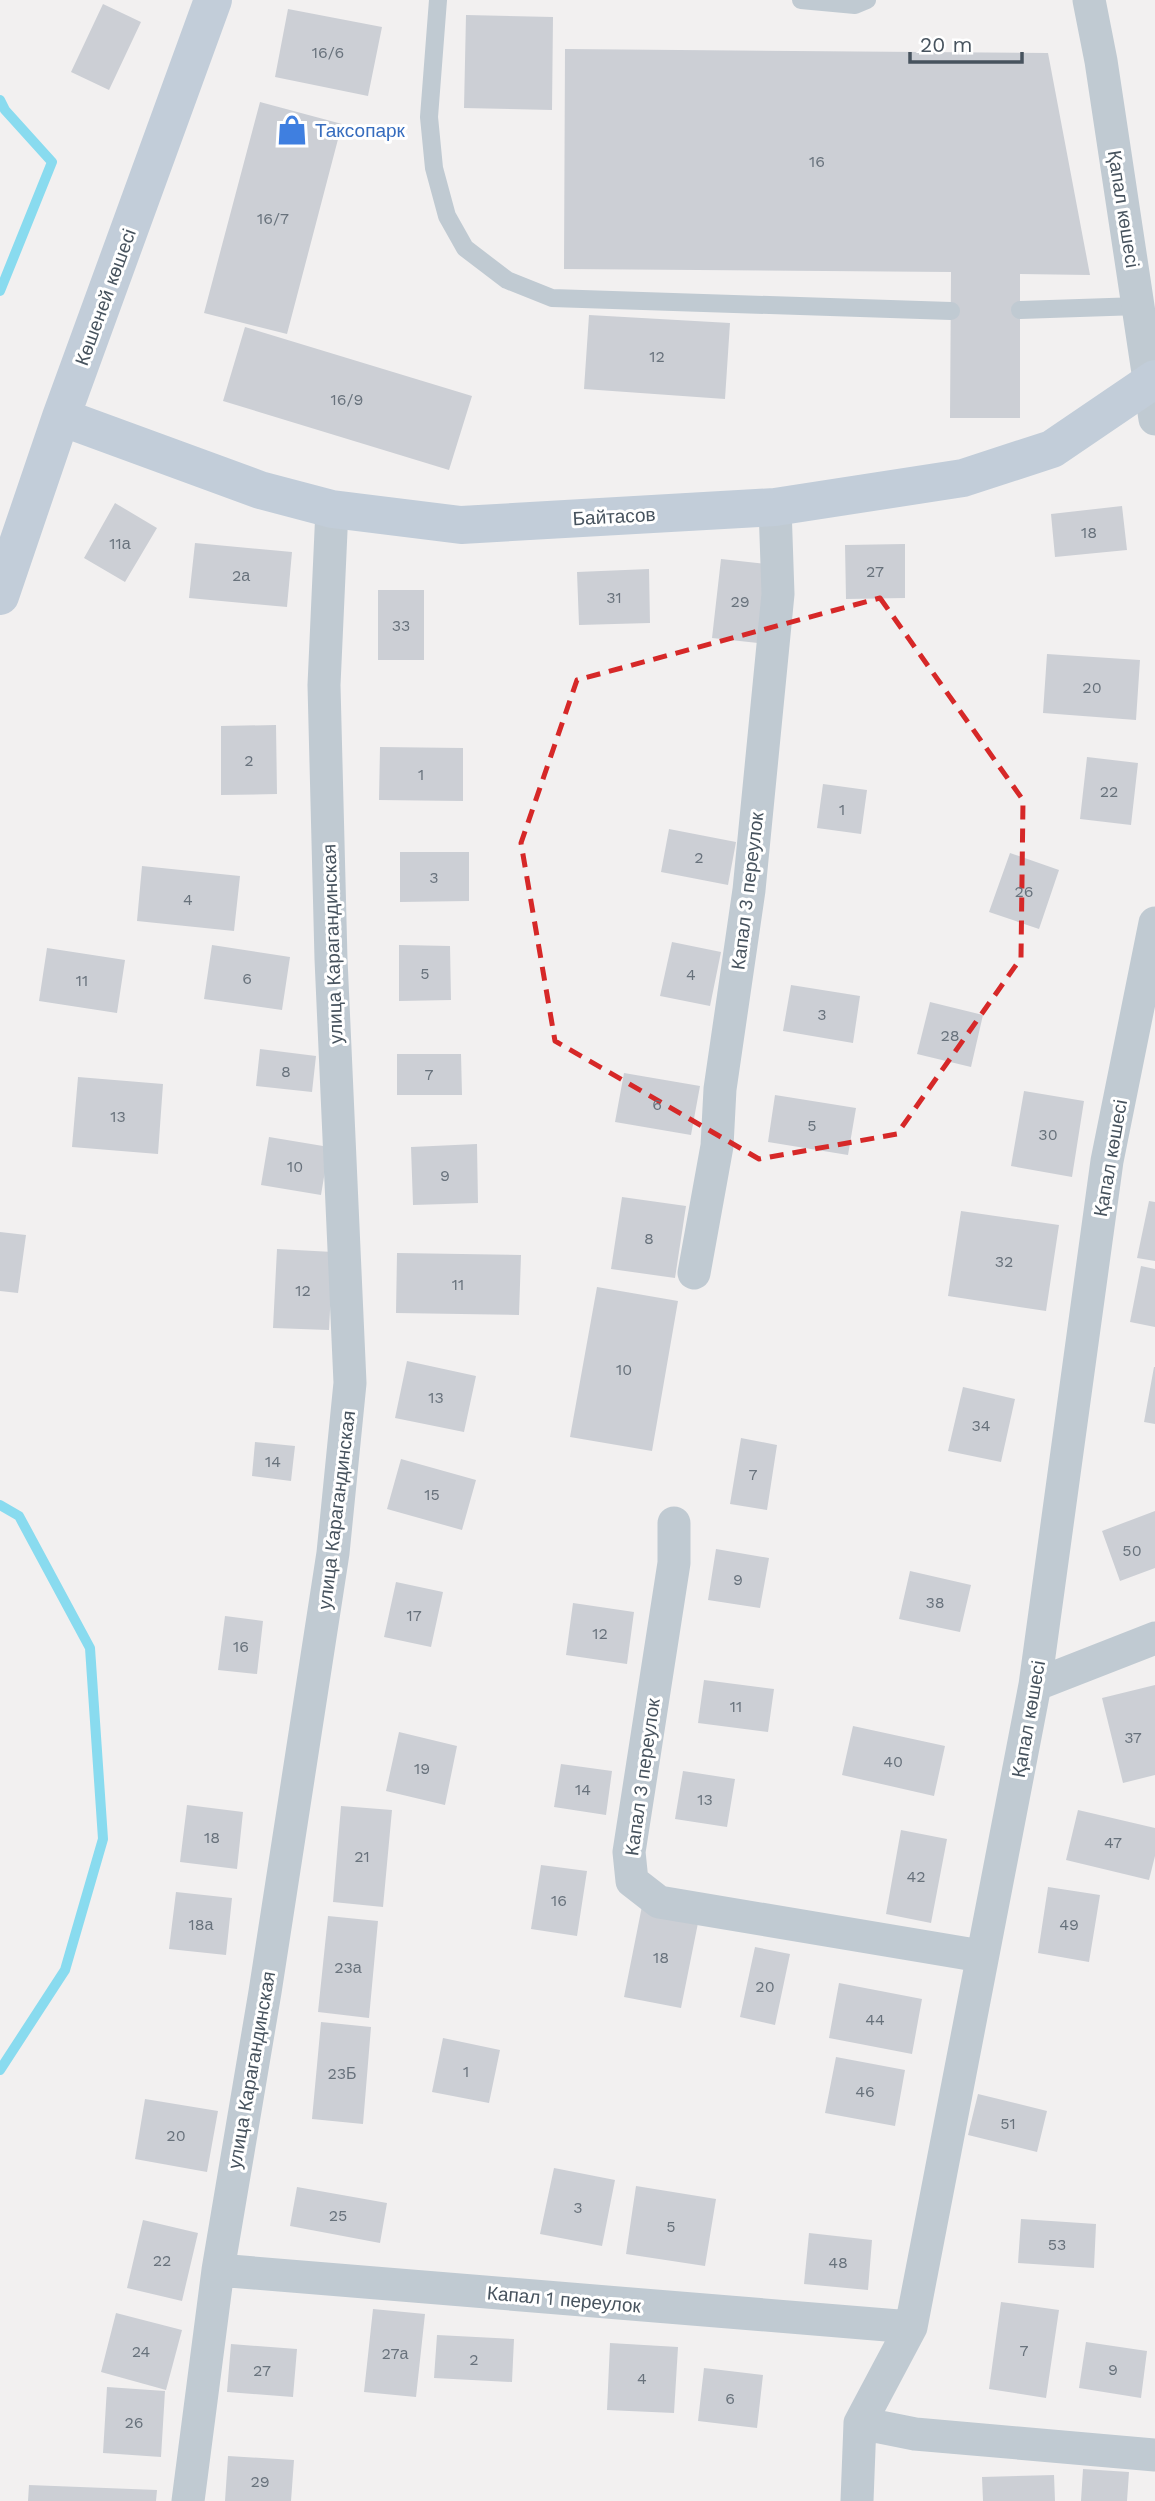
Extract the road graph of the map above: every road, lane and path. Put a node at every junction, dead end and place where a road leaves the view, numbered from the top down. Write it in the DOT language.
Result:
graph roads {
  1 [pos="438,0"];
  2 [pos="801,0"];
  3 [pos="867,0"];
  4 [pos="1089,0"];
  5 [pos="206,6"];
  6 [pos="1139,306"];
  7 [pos="1020,310"];
  8 [pos="951,311"];
  9 [pos="1154,394"];
  10 [pos="61,416"];
  11 [pos="775,508"];
  12 [pos="332,509"];
  13 [pos="0,596"];
  14 [pos="1155,923"];
  15 [pos="694,1273"];
  16 [pos="674,1523"];
  17 [pos="1155,1638"];
  18 [pos="1035,1685"];
  19 [pos="981,1956"];
  20 [pos="218,2270"];
  21 [pos="911,2328"];
  22 [pos="860,2423"];
  23 [pos="1155,2455"];
  24 [pos="188,2501"];
  25 [pos="857,2501"];
  1 -- 8 [label="lane"];
  2 -- 3 [label="lane"];
  4 -- 6 [label="street, Қапал көшесі"];
  5 -- 10 [label="street, Көшеней көшесі"];
  6 -- 7 [label="lane"];
  6 -- 9 [label="street, Қапал көшесі"];
  9 -- 11 [label="street, Байтасов"];
  10 -- 12 [label="street, Байтасов"];
  10 -- 13 [label="street, Көшеней көшесі"];
  11 -- 12 [label="street, Байтасов"];
  11 -- 15 [label="street, Капал 3 переулок"];
  12 -- 20 [label="street, улица Карагандинская"];
  14 -- 18 [label="street, Қапал көшесі"];
  16 -- 19 [label="street, Капал 3 переулок"];
  17 -- 18 [label="street"];
  18 -- 19 [label="street, Қапал көшесі"];
  19 -- 21 [label="street, Қапал көшесі"];
  20 -- 21 [label="street, Капал 1 переулок"];
  20 -- 24 [label="street, улица Карагандинская"];
  21 -- 22 [label="street, Қапал көшесі"];
  22 -- 23 [label="street"];
  22 -- 25 [label="street, Қапал көшесі"];
}
